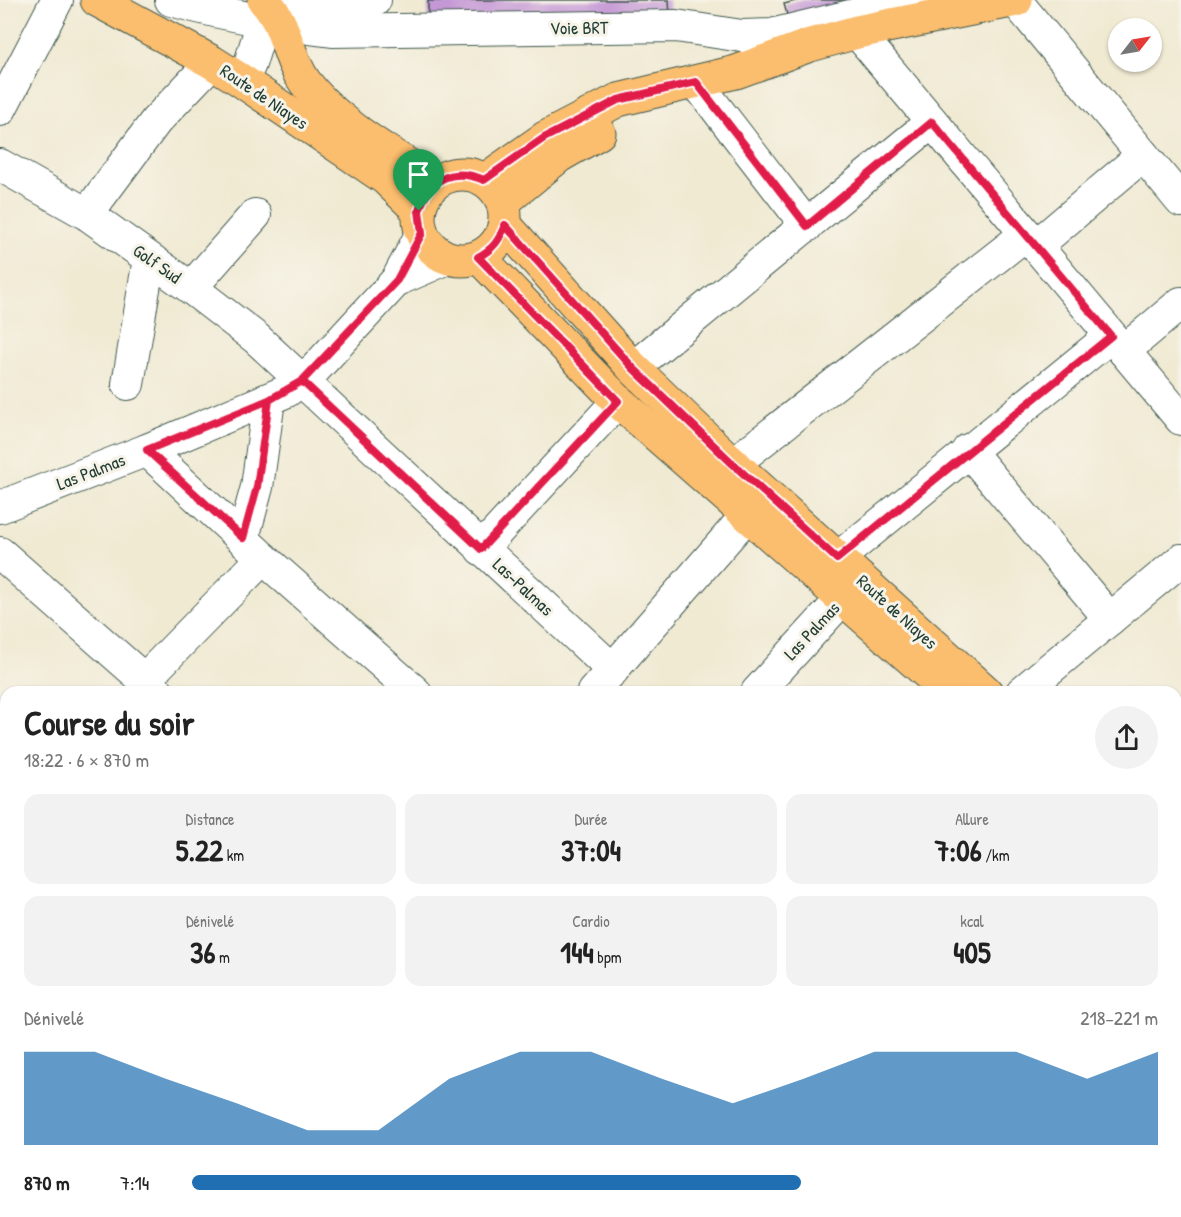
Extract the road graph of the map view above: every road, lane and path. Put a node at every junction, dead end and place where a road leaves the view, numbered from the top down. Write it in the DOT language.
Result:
graph roads {
  1 [pos="57,0"];
  2 [pos="97,0"];
  3 [pos="171,0"];
  4 [pos="375,0"];
  5 [pos="917,0"];
  6 [pos="1015,0"];
  7 [pos="266,12"];
  8 [pos="857,32"];
  9 [pos="212,62"];
  10 [pos="242,81"];
  11 [pos="696,82"];
  12 [pos="0,110"];
  13 [pos="932,122"];
  14 [pos="1143,155"];
  15 [pos="0,165"];
  16 [pos="436,182"];
  17 [pos="1181,201"];
  18 [pos="497,202"];
  19 [pos="87,214"];
  20 [pos="255,215"];
  21 [pos="421,222"];
  22 [pos="807,226"];
  23 [pos="1031,240"];
  24 [pos="463,258"];
  25 [pos="149,259"];
  26 [pos="397,280"];
  27 [pos="191,288"];
  28 [pos="1181,303"];
  29 [pos="1117,343"];
  30 [pos="633,368"];
  31 [pos="302,381"];
  32 [pos="128,384"];
  33 [pos="269,400"];
  34 [pos="618,401"];
  35 [pos="1181,419"];
  36 [pos="147,450"];
  37 [pos="968,450"];
  38 [pos="733,464"];
  39 [pos="0,507"];
  40 [pos="748,514"];
  41 [pos="253,548"];
  42 [pos="481,549"];
  43 [pos="0,553"];
  44 [pos="837,559"];
  45 [pos="1181,560"];
  46 [pos="843,598"];
  47 [pos="1110,619"];
  48 [pos="603,681"];
  49 [pos="152,685"];
  50 [pos="408,686"];
  51 [pos="762,686"];
  52 [pos="942,686"];
  53 [pos="979,686"];
  54 [pos="1029,686"];
  1 -- 12 [label="street"];
  2 -- 9 [label="main road, Route de Niayes"];
  3 -- 7 [label="street, Voie BRT"];
  4 -- 7 [label="street, Voie BRT"];
  5 -- 7 [label="street, Voie BRT"];
  6 -- 8 [label="main road"];
  6 -- 14 [label="street"];
  7 -- 10 [label="street"];
  7 -- 16 [label="main road, Route de Niayes"];
  8 -- 11 [label="main road"];
  8 -- 13 [label="street"];
  9 -- 10 [label="main road, Route de Niayes"];
  9 -- 19 [label="street"];
  10 -- 21 [label="main road, Route de Niayes"];
  11 -- 18 [label="main road"];
  11 -- 22 [label="street"];
  13 -- 22 [label="street"];
  13 -- 23 [label="street"];
  14 -- 17 [label="street"];
  14 -- 23 [label="street"];
  15 -- 19 [label="street, Golf Sud"];
  16 -- 18 [label="main road"];
  16 -- 21 [label="main road"];
  18 -- 24 [label="main road"];
  18 -- 30 [label="main road, Route de Niayes"];
  19 -- 25 [label="street, Golf Sud"];
  20 -- 27 [label="street"];
  21 -- 24 [label="main road"];
  21 -- 26 [label="street, Las Palmas"];
  22 -- 30 [label="street"];
  23 -- 29 [label="street"];
  23 -- 38 [label="street"];
  24 -- 26 [label="street"];
  24 -- 34 [label="main road, Route de Niayes"];
  25 -- 27 [label="street, Golf Sud"];
  25 -- 32 [label="street"];
  26 -- 31 [label="street, Las Palmas"];
  27 -- 31 [label="street, Golf Sud"];
  28 -- 29 [label="street"];
  29 -- 35 [label="street"];
  29 -- 37 [label="street"];
  30 -- 38 [label="main road, Route de Niayes"];
  31 -- 33 [label="street, Las Palmas"];
  31 -- 42 [label="street, Las-Palmas"];
  33 -- 36 [label="street, Las Palmas"];
  33 -- 41 [label="street"];
  34 -- 40 [label="main road, Route de Niayes"];
  34 -- 42 [label="street"];
  36 -- 39 [label="street, Las Palmas"];
  36 -- 41 [label="street"];
  37 -- 44 [label="street"];
  37 -- 47 [label="street"];
  38 -- 44 [label="main road, Route de Niayes"];
  40 -- 46 [label="main road, Route de Niayes"];
  40 -- 48 [label="street"];
  41 -- 49 [label="street"];
  41 -- 50 [label="street"];
  42 -- 48 [label="street, Las-Palmas"];
  43 -- 49 [label="street"];
  44 -- 53 [label="main road, Route de Niayes"];
  45 -- 47 [label="street"];
  46 -- 51 [label="street, Las Palmas"];
  46 -- 52 [label="main road, Route de Niayes"];
  47 -- 54 [label="street"];
}
